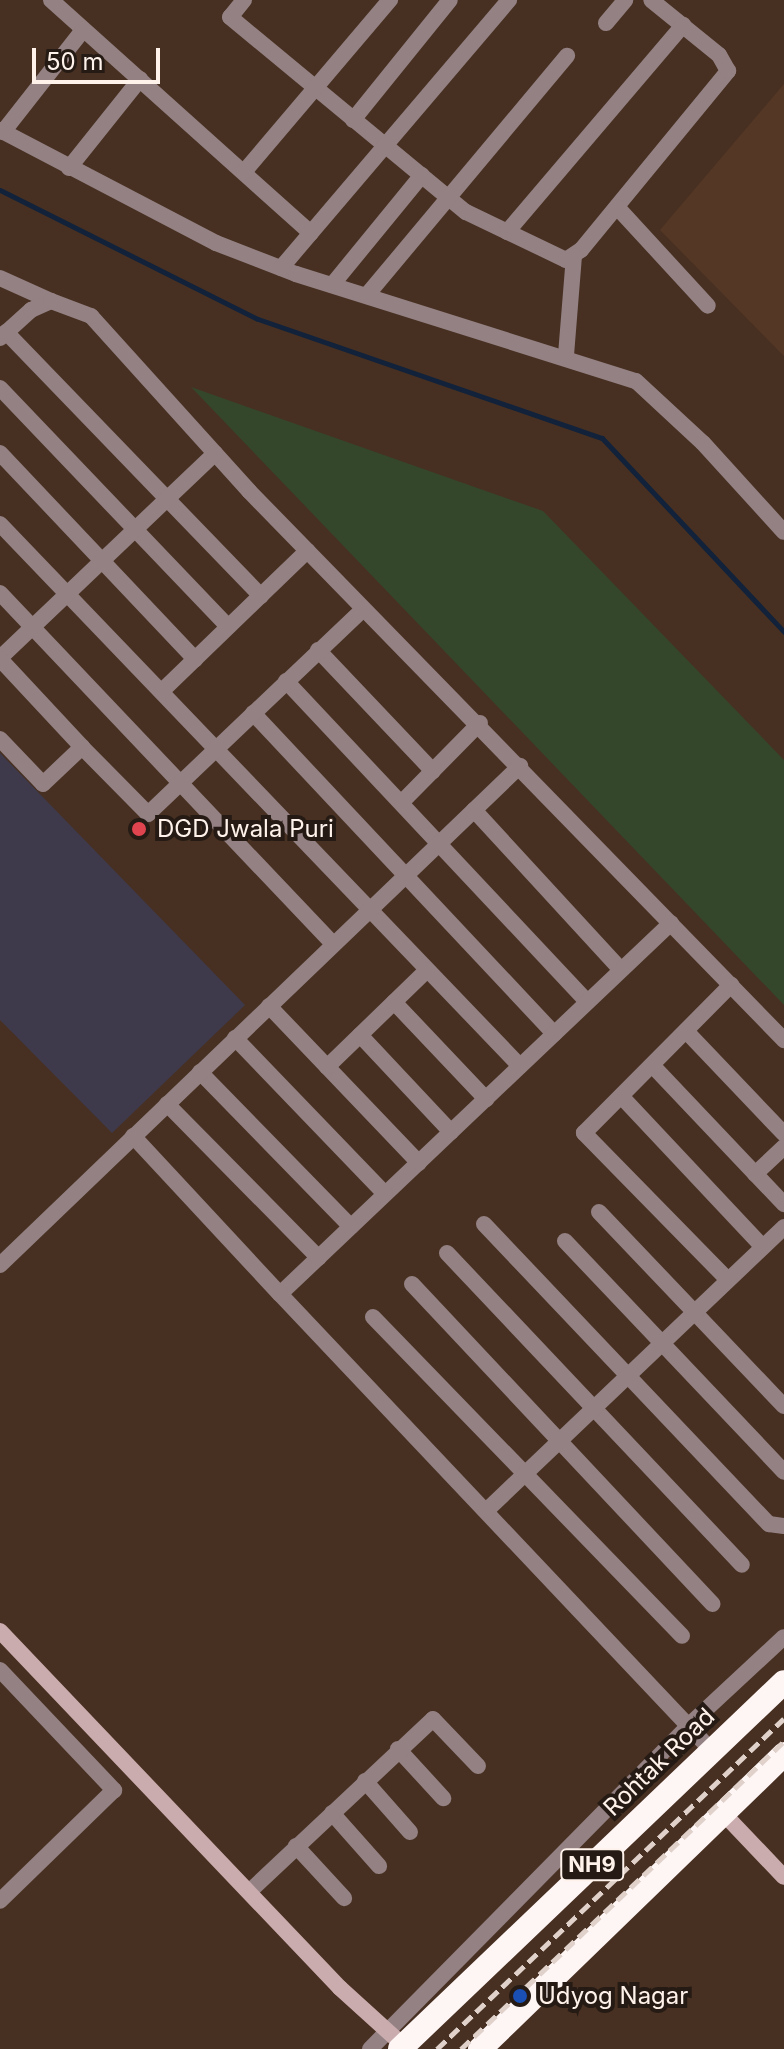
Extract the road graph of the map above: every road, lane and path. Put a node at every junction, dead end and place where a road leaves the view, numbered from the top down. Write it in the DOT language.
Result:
graph roads {
  1 [pos="51,0"];
  2 [pos="244,0"];
  3 [pos="390,0"];
  4 [pos="450,0"];
  5 [pos="509,0"];
  6 [pos="625,0"];
  7 [pos="651,0"];
  8 [pos="606,23"];
  9 [pos="683,25"];
  10 [pos="83,30"];
  11 [pos="567,56"];
  12 [pos="140,79"];
  13 [pos="315,89"];
  14 [pos="353,120"];
  15 [pos="2,131"];
  16 [pos="386,144"];
  17 [pos="69,168"];
  18 [pos="244,172"];
  19 [pos="422,175"];
  20 [pos="448,197"];
  21 [pos="617,207"];
  22 [pos="507,232"];
  23 [pos="311,233"];
  24 [pos="574,256"];
  25 [pos="281,268"];
  26 [pos="0,278"];
  27 [pos="332,285"];
  28 [pos="367,295"];
  29 [pos="51,301"];
  30 [pos="708,306"];
  31 [pos="3,335"];
  32 [pos="566,355"];
  33 [pos="0,388"];
  34 [pos="0,453"];
  35 [pos="215,453"];
  36 [pos="169,498"];
  37 [pos="0,524"];
  38 [pos="137,529"];
  39 [pos="784,532"];
  40 [pos="307,551"];
  41 [pos="102,561"];
  42 [pos="0,593"];
  43 [pos="67,594"];
  44 [pos="261,596"];
  45 [pos="363,609"];
  46 [pos="32,627"];
  47 [pos="228,627"];
  48 [pos="318,650"];
  49 [pos="0,658"];
  50 [pos="195,659"];
  51 [pos="286,681"];
  52 [pos="162,691"];
  53 [pos="253,713"];
  54 [pos="480,723"];
  55 [pos="0,739"];
  56 [pos="82,747"];
  57 [pos="218,747"];
  58 [pos="520,766"];
  59 [pos="433,771"];
  60 [pos="183,781"];
  61 [pos="402,802"];
  62 [pos="474,810"];
  63 [pos="439,842"];
  64 [pos="405,875"];
  65 [pos="369,910"];
  66 [pos="671,923"];
  67 [pos="333,944"];
  68 [pos="427,970"];
  69 [pos="621,970"];
  70 [pos="731,985"];
  71 [pos="394,1002"];
  72 [pos="587,1002"];
  73 [pos="269,1006"];
  74 [pos="686,1031"];
  75 [pos="554,1034"];
  76 [pos="360,1035"];
  77 [pos="235,1038"];
  78 [pos="784,1040"];
  79 [pos="652,1065"];
  80 [pos="520,1066"];
  81 [pos="327,1067"];
  82 [pos="200,1072"];
  83 [pos="621,1096"];
  84 [pos="486,1099"];
  85 [pos="167,1104"];
  86 [pos="451,1132"];
  87 [pos="784,1134"];
  88 [pos="133,1136"];
  89 [pos="784,1147"];
  90 [pos="419,1163"];
  91 [pos="755,1174"];
  92 [pos="385,1194"];
  93 [pos="784,1204"];
  94 [pos="599,1212"];
  95 [pos="484,1224"];
  96 [pos="351,1227"];
  97 [pos="784,1227"];
  98 [pos="565,1241"];
  99 [pos="763,1247"];
  100 [pos="447,1253"];
  101 [pos="319,1258"];
  102 [pos="0,1265"];
  103 [pos="728,1280"];
  104 [pos="412,1284"];
  105 [pos="280,1294"];
  106 [pos="696,1311"];
  107 [pos="373,1317"];
  108 [pos="661,1344"];
  109 [pos="627,1376"];
  110 [pos="784,1406"];
  111 [pos="593,1408"];
  112 [pos="559,1441"];
  113 [pos="784,1472"];
  114 [pos="525,1474"];
  115 [pos="486,1511"];
  116 [pos="784,1526"];
  117 [pos="742,1565"];
  118 [pos="713,1604"];
  119 [pos="1,1634"];
  120 [pos="682,1636"];
  121 [pos="784,1637"];
  122 [pos="0,1670"];
  123 [pos="784,1682"];
  124 [pos="687,1727"];
  125 [pos="398,1749"];
  126 [pos="712,1751"];
  127 [pos="784,1754"];
  128 [pos="478,1766"];
  129 [pos="365,1781"];
  130 [pos="443,1798"];
  131 [pos="332,1813"];
  132 [pos="723,1813"];
  133 [pos="410,1832"];
  134 [pos="296,1846"];
  135 [pos="379,1866"];
  136 [pos="784,1877"];
  137 [pos="250,1891"];
  138 [pos="344,1898"];
  139 [pos="0,1901"];
  140 [pos="397,2042"];
  141 [pos="370,2049"];
  142 [pos="480,2049"];
  1 -- 10 [label="street"];
  2 -- 13 [label="street"];
  3 -- 13 [label="street"];
  4 -- 14 [label="street"];
  5 -- 16 [label="street"];
  6 -- 8 [label="street"];
  7 -- 9 [label="street"];
  9 -- 21 [label="street"];
  9 -- 22 [label="street"];
  10 -- 12 [label="street"];
  10 -- 15 [label="street"];
  11 -- 20 [label="street"];
  12 -- 17 [label="street"];
  12 -- 18 [label="street"];
  13 -- 14 [label="street"];
  13 -- 18 [label="street"];
  14 -- 16 [label="street"];
  15 -- 17 [label="street"];
  16 -- 19 [label="street"];
  16 -- 23 [label="street"];
  17 -- 25 [label="street"];
  18 -- 23 [label="street"];
  19 -- 20 [label="street"];
  19 -- 27 [label="street"];
  20 -- 22 [label="street"];
  20 -- 28 [label="street"];
  21 -- 24 [label="street"];
  21 -- 30 [label="street"];
  22 -- 24 [label="street"];
  23 -- 25 [label="street"];
  24 -- 32 [label="street"];
  25 -- 27 [label="street"];
  26 -- 29 [label="street"];
  27 -- 28 [label="street"];
  28 -- 32 [label="street"];
  29 -- 31 [label="street"];
  29 -- 35 [label="street"];
  31 -- 36 [label="street"];
  32 -- 39 [label="street"];
  33 -- 38 [label="street"];
  34 -- 41 [label="street"];
  35 -- 36 [label="street"];
  35 -- 40 [label="street"];
  36 -- 38 [label="street"];
  36 -- 44 [label="street"];
  37 -- 43 [label="street"];
  38 -- 41 [label="street"];
  38 -- 47 [label="street"];
  40 -- 44 [label="street"];
  40 -- 45 [label="street"];
  41 -- 43 [label="street"];
  41 -- 50 [label="street"];
  42 -- 46 [label="street"];
  43 -- 46 [label="street"];
  43 -- 52 [label="street"];
  44 -- 47 [label="street"];
  45 -- 48 [label="street"];
  45 -- 54 [label="street"];
  46 -- 49 [label="street"];
  46 -- 60 [label="street"];
  47 -- 50 [label="street"];
  48 -- 51 [label="street"];
  48 -- 59 [label="street"];
  49 -- 56 [label="street"];
  50 -- 52 [label="street"];
  51 -- 53 [label="street"];
  51 -- 61 [label="street"];
  52 -- 57 [label="street"];
  53 -- 57 [label="street"];
  53 -- 64 [label="street"];
  54 -- 58 [label="street"];
  54 -- 59 [label="street"];
  55 -- 56 [label="street"];
  56 -- 60 [label="street"];
  57 -- 60 [label="street"];
  57 -- 65 [label="street"];
  58 -- 62 [label="street"];
  58 -- 66 [label="street"];
  59 -- 61 [label="street"];
  60 -- 67 [label="street"];
  61 -- 63 [label="street"];
  62 -- 63 [label="street"];
  62 -- 69 [label="street"];
  63 -- 64 [label="street"];
  63 -- 72 [label="street"];
  64 -- 65 [label="street"];
  64 -- 75 [label="street"];
  65 -- 67 [label="street"];
  65 -- 68 [label="street"];
  66 -- 69 [label="street"];
  66 -- 70 [label="street"];
  67 -- 73 [label="street"];
  68 -- 71 [label="street"];
  68 -- 80 [label="street"];
  69 -- 72 [label="street"];
  70 -- 74 [label="street"];
  70 -- 78 [label="street"];
  71 -- 76 [label="street"];
  71 -- 84 [label="street"];
  72 -- 75 [label="street"];
  73 -- 77 [label="street"];
  73 -- 81 [label="street"];
  74 -- 79 [label="street"];
  74 -- 87 [label="street"];
  75 -- 80 [label="street"];
  76 -- 81 [label="street"];
  76 -- 86 [label="street"];
  77 -- 82 [label="street"];
  77 -- 92 [label="street"];
  79 -- 83 [label="street"];
  79 -- 91 [label="street"];
  80 -- 84 [label="street"];
  81 -- 90 [label="street"];
  82 -- 85 [label="street"];
  82 -- 96 [label="street"];
  83 -- 99 [label="street"];
  83 -- 103 [label="street"];
  84 -- 86 [label="street"];
  85 -- 88 [label="street"];
  85 -- 101 [label="street"];
  86 -- 90 [label="street"];
  88 -- 102 [label="street"];
  88 -- 105 [label="street"];
  89 -- 91 [label="street"];
  90 -- 92 [label="street"];
  91 -- 93 [label="street"];
  92 -- 96 [label="street"];
  94 -- 106 [label="street"];
  95 -- 109 [label="street"];
  96 -- 101 [label="street"];
  97 -- 99 [label="street"];
  98 -- 108 [label="street"];
  99 -- 103 [label="street"];
  100 -- 111 [label="street"];
  101 -- 105 [label="street"];
  103 -- 106 [label="street"];
  104 -- 112 [label="street"];
  105 -- 115 [label="street"];
  106 -- 108 [label="street"];
  106 -- 110 [label="street"];
  107 -- 114 [label="street"];
  108 -- 109 [label="street"];
  108 -- 113 [label="street"];
  109 -- 111 [label="street"];
  109 -- 116 [label="street"];
  111 -- 112 [label="street"];
  111 -- 117 [label="street"];
  112 -- 114 [label="street"];
  112 -- 118 [label="street"];
  114 -- 115 [label="street"];
  114 -- 120 [label="street"];
  115 -- 124 [label="street"];
  119 -- 137 [label="street"];
  121 -- 124 [label="street"];
  122 -- 139 [label="street"];
  123 -- 126 [label="highway, Rohtak Road / NH9"];
  124 -- 126 [label="street"];
  124 -- 140 [label="street"];
  125 -- 128 [label="street"];
  125 -- 129 [label="street"];
  125 -- 130 [label="street"];
  126 -- 140 [label="highway, Rohtak Road / NH9"];
  127 -- 132 [label="highway, NH9"];
  129 -- 131 [label="street"];
  129 -- 133 [label="street"];
  131 -- 134 [label="street"];
  131 -- 135 [label="street"];
  132 -- 136 [label="street"];
  132 -- 142 [label="highway, NH9"];
  134 -- 137 [label="street"];
  134 -- 138 [label="street"];
  137 -- 140 [label="street"];
  140 -- 141 [label="street"];
}
